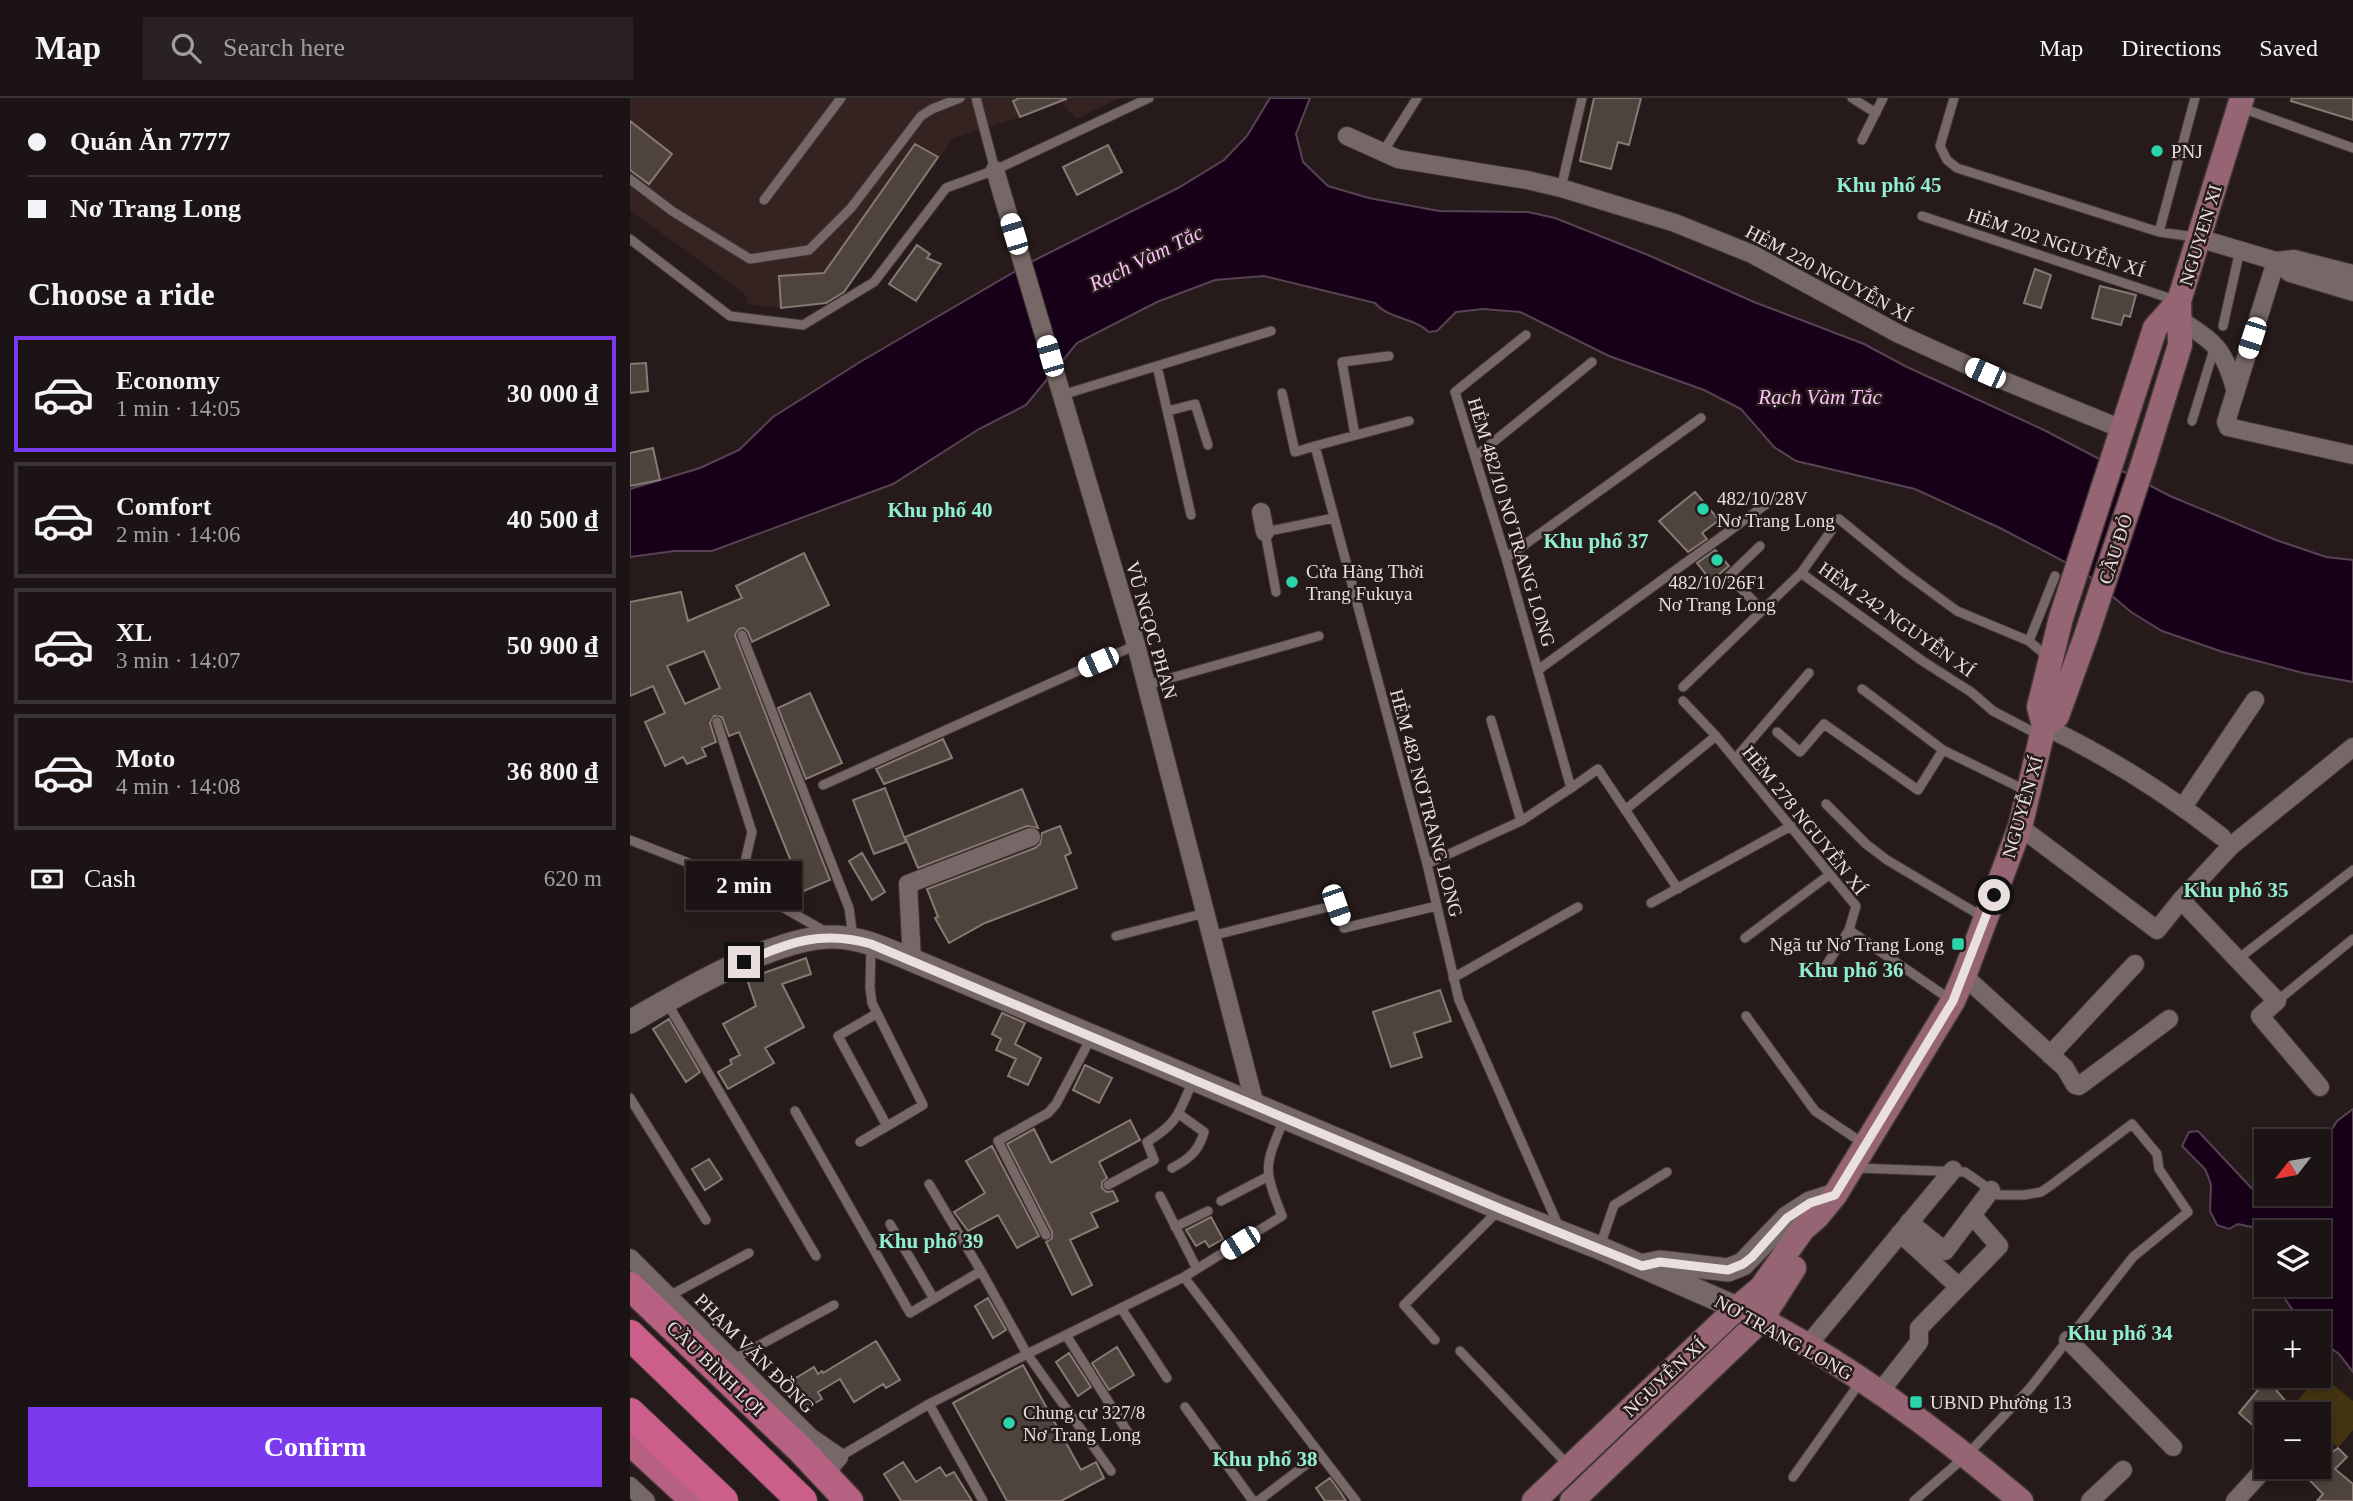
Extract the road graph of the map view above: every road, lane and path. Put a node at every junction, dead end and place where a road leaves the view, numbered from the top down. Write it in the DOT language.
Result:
graph roads {
  1 [pos="841,98"];
  2 [pos="960,98"];
  3 [pos="976,98"];
  4 [pos="1149,98"];
  5 [pos="1417,98"];
  6 [pos="1582,98"];
  7 [pos="1852,98"];
  8 [pos="1882,98"];
  9 [pos="1954,98"];
  10 [pos="2195,98"];
  11 [pos="2241,102"];
  12 [pos="1876,113"];
  13 [pos="1347,136"];
  14 [pos="1862,140"];
  15 [pos="2353,148"];
  16 [pos="1382,154"];
  17 [pos="995,170"];
  18 [pos="630,179"];
  19 [pos="1561,188"];
  20 [pos="764,200"];
  21 [pos="1922,216"];
  22 [pos="2159,232"];
  23 [pos="2199,238"];
  24 [pos="630,239"];
  25 [pos="2240,250"];
  26 [pos="2276,261"];
  27 [pos="2353,274"];
  28 [pos="2353,292"];
  29 [pos="2180,311"];
  30 [pos="2223,326"];
  31 [pos="1271,331"];
  32 [pos="1526,335"];
  33 [pos="2215,346"];
  34 [pos="1389,356"];
  35 [pos="1592,362"];
  36 [pos="1157,366"];
  37 [pos="1060,388"];
  38 [pos="2235,389"];
  39 [pos="1283,394"];
  40 [pos="1168,411"];
  41 [pos="1701,418"];
  42 [pos="1409,421"];
  43 [pos="2192,421"];
  44 [pos="1355,435"];
  45 [pos="2119,436"];
  46 [pos="1208,445"];
  47 [pos="1315,446"];
  48 [pos="2353,454"];
  49 [pos="1476,456"];
  50 [pos="1772,500"];
  51 [pos="1261,512"];
  52 [pos="1191,515"];
  53 [pos="1335,519"];
  54 [pos="1839,519"];
  55 [pos="1831,531"];
  56 [pos="1265,532"];
  57 [pos="1760,547"];
  58 [pos="1506,558"];
  59 [pos="1801,573"];
  60 [pos="2055,576"];
  61 [pos="1276,592"];
  62 [pos="1762,610"];
  63 [pos="2061,618"];
  64 [pos="742,635"];
  65 [pos="1319,636"];
  66 [pos="2086,636"];
  67 [pos="2029,641"];
  68 [pos="1136,645"];
  69 [pos="2050,660"];
  70 [pos="1538,670"];
  71 [pos="1809,673"];
  72 [pos="1146,685"];
  73 [pos="1683,687"];
  74 [pos="1862,689"];
  75 [pos="1683,701"];
  76 [pos="2255,701"];
  77 [pos="1491,720"];
  78 [pos="717,722"];
  79 [pos="2042,731"];
  80 [pos="1777,732"];
  81 [pos="1716,737"];
  82 [pos="2353,747"];
  83 [pos="1943,750"];
  84 [pos="1735,759"];
  85 [pos="823,785"];
  86 [pos="1571,788"];
  87 [pos="2028,791"];
  88 [pos="1826,804"];
  89 [pos="2183,807"];
  90 [pos="1625,810"];
  91 [pos="1521,821"];
  92 [pos="1791,826"];
  93 [pos="2020,827"];
  94 [pos="1031,836"];
  95 [pos="2222,837"];
  96 [pos="630,840"];
  97 [pos="1427,864"];
  98 [pos="2353,870"];
  99 [pos="1829,875"];
  100 [pos="740,883"];
  101 [pos="1678,888"];
  102 [pos="2181,900"];
  103 [pos="1651,903"];
  104 [pos="1437,906"];
  105 [pos="1578,907"];
  106 [pos="1205,913"];
  107 [pos="1985,918"];
  108 [pos="1849,930"];
  109 [pos="1116,936"];
  110 [pos="1211,936"];
  111 [pos="1745,938"];
  112 [pos="2353,939"];
  113 [pos="853,940"];
  114 [pos="2238,959"];
  115 [pos="912,960"];
  116 [pos="2135,964"];
  117 [pos="1820,975"];
  118 [pos="1964,976"];
  119 [pos="1453,978"];
  120 [pos="2277,1000"];
  121 [pos="666,1001"];
  122 [pos="1953,1001"];
  123 [pos="876,1014"];
  124 [pos="1746,1016"];
  125 [pos="2169,1020"];
  126 [pos="630,1022"];
  127 [pos="1092,1037"];
  128 [pos="2050,1055"];
  129 [pos="1194,1080"];
  130 [pos="2320,1087"];
  131 [pos="630,1098"];
  132 [pos="1255,1105"];
  133 [pos="795,1111"];
  134 [pos="1178,1114"];
  135 [pos="1284,1118"];
  136 [pos="887,1126"];
  137 [pos="860,1142"];
  138 [pos="1866,1145"];
  139 [pos="1172,1168"];
  140 [pos="1852,1168"];
  141 [pos="1953,1170"];
  142 [pos="1667,1172"];
  143 [pos="1267,1177"];
  144 [pos="929,1184"];
  145 [pos="1108,1185"];
  146 [pos="1992,1190"];
  147 [pos="1835,1195"];
  148 [pos="1160,1196"];
  149 [pos="1221,1201"];
  150 [pos="1501,1209"];
  151 [pos="1208,1211"];
  152 [pos="1973,1216"];
  153 [pos="1817,1217"];
  154 [pos="706,1220"];
  155 [pos="890,1224"];
  156 [pos="1175,1227"];
  157 [pos="1904,1228"];
  158 [pos="1562,1233"];
  159 [pos="1046,1235"];
  160 [pos="1600,1248"];
  161 [pos="749,1253"];
  162 [pos="816,1256"];
  163 [pos="630,1258"];
  164 [pos="1642,1266"];
  165 [pos="1197,1269"];
  166 [pos="981,1271"];
  167 [pos="1184,1277"];
  168 [pos="630,1286"];
  169 [pos="1959,1287"];
  170 [pos="669,1296"];
  171 [pos="934,1299"];
  172 [pos="630,1303"];
  173 [pos="834,1305"];
  174 [pos="1121,1308"];
  175 [pos="1737,1308"];
  176 [pos="1761,1320"];
  177 [pos="630,1335"];
  178 [pos="1066,1335"];
  179 [pos="1435,1340"];
  180 [pos="2068,1340"];
  181 [pos="1807,1346"];
  182 [pos="1460,1351"];
  183 [pos="1027,1353"];
  184 [pos="732,1360"];
  185 [pos="1167,1378"];
  186 [pos="1871,1386"];
  187 [pos="929,1404"];
  188 [pos="1185,1407"];
  189 [pos="630,1413"];
  190 [pos="630,1441"];
  191 [pos="1134,1442"];
  192 [pos="2173,1447"];
  193 [pos="1320,1454"];
  194 [pos="1966,1456"];
  195 [pos="630,1460"];
  196 [pos="789,1462"];
  197 [pos="1569,1466"];
  198 [pos="2123,1470"];
  199 [pos="1111,1471"];
  200 [pos="1793,1476"];
  201 [pos="831,1478"];
  202 [pos="2254,1479"];
  203 [pos="630,1486"];
  204 [pos="646,1501"];
  205 [pos="673,1501"];
  206 [pos="695,1501"];
  207 [pos="723,1501"];
  208 [pos="802,1501"];
  209 [pos="849,1501"];
  210 [pos="984,1501"];
  211 [pos="1253,1501"];
  212 [pos="1258,1501"];
  213 [pos="1356,1501"];
  214 [pos="1534,1501"];
  215 [pos="1572,1501"];
  216 [pos="1914,1501"];
  217 [pos="2021,1501"];
  218 [pos="2090,1501"];
  219 [pos="2235,1501"];
  1 -- 20 [label="lane"];
  2 -- 18 [label="lane"];
  3 -- 17 [label="lane"];
  4 -- 17 [label="lane"];
  5 -- 16 [label="lane"];
  6 -- 19 [label="lane"];
  7 -- 12 [label="lane"];
  8 -- 12 [label="lane"];
  9 -- 22 [label="lane"];
  10 -- 22 [label="lane"];
  11 -- 15 [label="lane"];
  11 -- 23 [label="main road, NGUYEN XI"];
  12 -- 14 [label="lane"];
  13 -- 16 [label="street, HẺM 220 NGUYỄN XÍ"];
  16 -- 19 [label="street, HẺM 220 NGUYỄN XÍ"];
  17 -- 24 [label="lane"];
  17 -- 37 [label="street, VŨ NGỌC PHAN"];
  19 -- 45 [label="street, HẺM 220 NGUYỄN XÍ"];
  21 -- 29 [label="lane, HẺM 202 NGUYỄN XÍ"];
  22 -- 23 [label="lane"];
  23 -- 25 [label="street"];
  23 -- 29 [label="main road, NGUYEN XI"];
  25 -- 26 [label="street"];
  25 -- 30 [label="lane"];
  26 -- 27 [label="street"];
  26 -- 28 [label="street"];
  26 -- 38 [label="street"];
  29 -- 33 [label="street"];
  29 -- 45 [label="main road, NGUYEN XI"];
  29 -- 66 [label="main road, CẦU ĐỎ"];
  31 -- 36 [label="lane"];
  32 -- 49 [label="lane, HẺM 482/10 NƠ TRANG LONG"];
  33 -- 38 [label="street"];
  33 -- 43 [label="lane"];
  34 -- 44 [label="lane"];
  35 -- 49 [label="lane"];
  36 -- 37 [label="lane"];
  36 -- 40 [label="lane"];
  37 -- 68 [label="street, VŨ NGỌC PHAN"];
  38 -- 48 [label="street"];
  39 -- 47 [label="lane"];
  40 -- 46 [label="lane"];
  40 -- 52 [label="lane"];
  41 -- 58 [label="lane"];
  42 -- 44 [label="lane"];
  44 -- 47 [label="lane"];
  45 -- 63 [label="main road, CẦU ĐỎ"];
  47 -- 53 [label="lane, HẺM 482 NƠ TRANG LONG"];
  49 -- 58 [label="lane, HẺM 482/10 NƠ TRANG LONG"];
  50 -- 70 [label="lane, HẺM 482/10 NƠ TRANG LONG"];
  51 -- 56 [label="street"];
  53 -- 56 [label="lane"];
  53 -- 97 [label="lane, HẺM 482 NƠ TRANG LONG"];
  54 -- 67 [label="lane"];
  55 -- 59 [label="lane"];
  56 -- 61 [label="lane"];
  57 -- 62 [label="lane"];
  58 -- 70 [label="lane, HẺM 482/10 NƠ TRANG LONG"];
  59 -- 62 [label="lane, HẺM 242 NGUYỄN XÍ"];
  59 -- 79 [label="lane, HẺM 242 NGUYỄN XÍ"];
  60 -- 67 [label="lane"];
  62 -- 73 [label="lane, HẺM 242 NGUYỄN XÍ"];
  63 -- 69 [label="main road, NGUYỄN XÍ"];
  64 -- 113 [label="lane"];
  65 -- 72 [label="lane"];
  66 -- 79 [label="main road, NGUYỄN XÍ"];
  67 -- 69 [label="lane"];
  68 -- 72 [label="street, VŨ NGỌC PHAN"];
  68 -- 85 [label="lane"];
  69 -- 79 [label="main road, NGUYỄN XÍ"];
  70 -- 86 [label="lane, HẺM 482/10 NƠ TRANG LONG"];
  71 -- 84 [label="lane"];
  72 -- 106 [label="street, VŨ NGỌC PHAN"];
  74 -- 83 [label="lane"];
  75 -- 81 [label="lane, HẺM 278 NGUYỄN XÍ"];
  76 -- 89 [label="street"];
  77 -- 91 [label="lane"];
  78 -- 100 [label="lane"];
  79 -- 87 [label="main road, NGUYỄN XÍ"];
  79 -- 89 [label="street"];
  80 -- 83 [label="lane"];
  81 -- 84 [label="lane, HẺM 278 NGUYỄN XÍ"];
  81 -- 90 [label="lane"];
  82 -- 102 [label="street"];
  83 -- 87 [label="lane"];
  84 -- 92 [label="lane, HẺM 278 NGUYỄN XÍ"];
  86 -- 90 [label="lane"];
  86 -- 91 [label="lane"];
  87 -- 93 [label="main road, NGUYỄN XÍ"];
  88 -- 107 [label="lane"];
  89 -- 95 [label="street"];
  90 -- 101 [label="lane"];
  91 -- 97 [label="lane"];
  92 -- 99 [label="lane, HẺM 278 NGUYỄN XÍ"];
  92 -- 101 [label="lane"];
  93 -- 102 [label="street"];
  93 -- 107 [label="main road, NGUYỄN XÍ"];
  94 -- 115 [label="street"];
  96 -- 100 [label="lane"];
  97 -- 104 [label="lane, HẺM 482 NƠ TRANG LONG"];
  98 -- 114 [label="lane"];
  99 -- 108 [label="lane, HẺM 278 NGUYỄN XÍ"];
  99 -- 111 [label="lane"];
  100 -- 113 [label="lane"];
  101 -- 103 [label="lane"];
  102 -- 114 [label="street"];
  104 -- 110 [label="lane"];
  104 -- 119 [label="lane, HẺM 482 NƠ TRANG LONG"];
  105 -- 119 [label="lane"];
  106 -- 109 [label="lane"];
  106 -- 110 [label="street, VŨ NGỌC PHAN"];
  107 -- 118 [label="main road, NGUYỄN XÍ"];
  108 -- 117 [label="lane"];
  108 -- 122 [label="lane"];
  110 -- 132 [label="street, VŨ NGỌC PHAN"];
  112 -- 120 [label="lane"];
  113 -- 115 [label="street, NƠ TRANG LONG"];
  113 -- 121 [label="street, NƠ TRANG LONG"];
  113 -- 123 [label="lane"];
  114 -- 120 [label="street"];
  115 -- 127 [label="street, NƠ TRANG LONG"];
  116 -- 128 [label="street"];
  118 -- 122 [label="main road, NGUYỄN XÍ"];
  118 -- 128 [label="street"];
  119 -- 158 [label="lane, HẺM 482 NƠ TRANG LONG"];
  120 -- 130 [label="street"];
  121 -- 126 [label="street, NƠ TRANG LONG"];
  121 -- 162 [label="lane"];
  122 -- 138 [label="main road, NGUYỄN XÍ"];
  123 -- 136 [label="lane"];
  123 -- 136 [label="lane"];
  124 -- 138 [label="lane"];
  125 -- 128 [label="street"];
  127 -- 129 [label="street, NƠ TRANG LONG"];
  127 -- 159 [label="lane"];
  129 -- 132 [label="street, NƠ TRANG LONG"];
  129 -- 134 [label="lane"];
  131 -- 154 [label="lane"];
  132 -- 135 [label="street, NƠ TRANG LONG"];
  133 -- 171 [label="lane"];
  134 -- 139 [label="lane"];
  134 -- 145 [label="lane"];
  135 -- 143 [label="lane"];
  135 -- 150 [label="street, NƠ TRANG LONG"];
  136 -- 137 [label="lane"];
  138 -- 140 [label="main road, NGUYỄN XÍ"];
  140 -- 141 [label="lane"];
  140 -- 147 [label="main road, NGUYỄN XÍ"];
  141 -- 146 [label="lane"];
  141 -- 157 [label="street"];
  142 -- 160 [label="lane"];
  143 -- 149 [label="lane"];
  143 -- 165 [label="lane"];
  144 -- 166 [label="lane"];
  146 -- 152 [label="street"];
  146 -- 180 [label="lane"];
  147 -- 153 [label="main road, NGUYỄN XÍ"];
  147 -- 164 [label="street"];
  148 -- 156 [label="lane"];
  150 -- 158 [label="street, NƠ TRANG LONG"];
  150 -- 179 [label="lane"];
  151 -- 156 [label="lane"];
  152 -- 157 [label="street"];
  152 -- 169 [label="street"];
  153 -- 175 [label="main road, NGUYỄN XÍ"];
  153 -- 176 [label="main road, NGUYỄN XÍ"];
  155 -- 171 [label="lane"];
  156 -- 165 [label="lane"];
  157 -- 169 [label="street"];
  157 -- 181 [label="street"];
  158 -- 160 [label="street, NƠ TRANG LONG"];
  160 -- 164 [label="street, NƠ TRANG LONG"];
  161 -- 170 [label="lane"];
  163 -- 170 [label="street, PHẠM VĂN ĐỒNG"];
  164 -- 175 [label="street, NƠ TRANG LONG"];
  165 -- 167 [label="lane"];
  166 -- 171 [label="lane"];
  166 -- 183 [label="lane"];
  167 -- 174 [label="lane"];
  167 -- 193 [label="lane"];
  168 -- 196 [label="main road, CẦU BÌNH LỢI"];
  169 -- 186 [label="street"];
  170 -- 184 [label="street, PHẠM VĂN ĐỒNG"];
  172 -- 196 [label="main road, CẦU BÌNH LỢI"];
  173 -- 184 [label="lane"];
  174 -- 178 [label="lane"];
  174 -- 185 [label="lane"];
  175 -- 176 [label="main road, NƠ TRANG LONG"];
  175 -- 197 [label="main road, NGUYỄN XÍ"];
  176 -- 181 [label="main road, NƠ TRANG LONG"];
  176 -- 215 [label="main road, NGUYỄN XÍ"];
  177 -- 196 [label="highway, CẦU BÌNH LỢI"];
  178 -- 183 [label="lane"];
  178 -- 191 [label="lane"];
  180 -- 192 [label="street"];
  180 -- 194 [label="lane"];
  181 -- 186 [label="main road, NƠ TRANG LONG"];
  182 -- 197 [label="lane"];
  183 -- 187 [label="lane"];
  183 -- 199 [label="lane"];
  184 -- 201 [label="street, PHẠM VĂN ĐỒNG"];
  186 -- 194 [label="main road, NƠ TRANG LONG"];
  186 -- 200 [label="lane"];
  187 -- 201 [label="lane"];
  187 -- 210 [label="lane"];
  188 -- 211 [label="lane"];
  189 -- 207 [label="highway"];
  190 -- 206 [label="main road"];
  193 -- 212 [label="lane"];
  193 -- 213 [label="lane"];
  194 -- 216 [label="lane"];
  194 -- 217 [label="main road, NƠ TRANG LONG"];
  195 -- 205 [label="main road"];
  196 -- 201 [label="main road"];
  196 -- 208 [label="highway"];
  197 -- 214 [label="main road, NGUYỄN XÍ"];
  198 -- 218 [label="street"];
  201 -- 209 [label="main road"];
  202 -- 219 [label="street"];
  203 -- 204 [label="street"];
}
